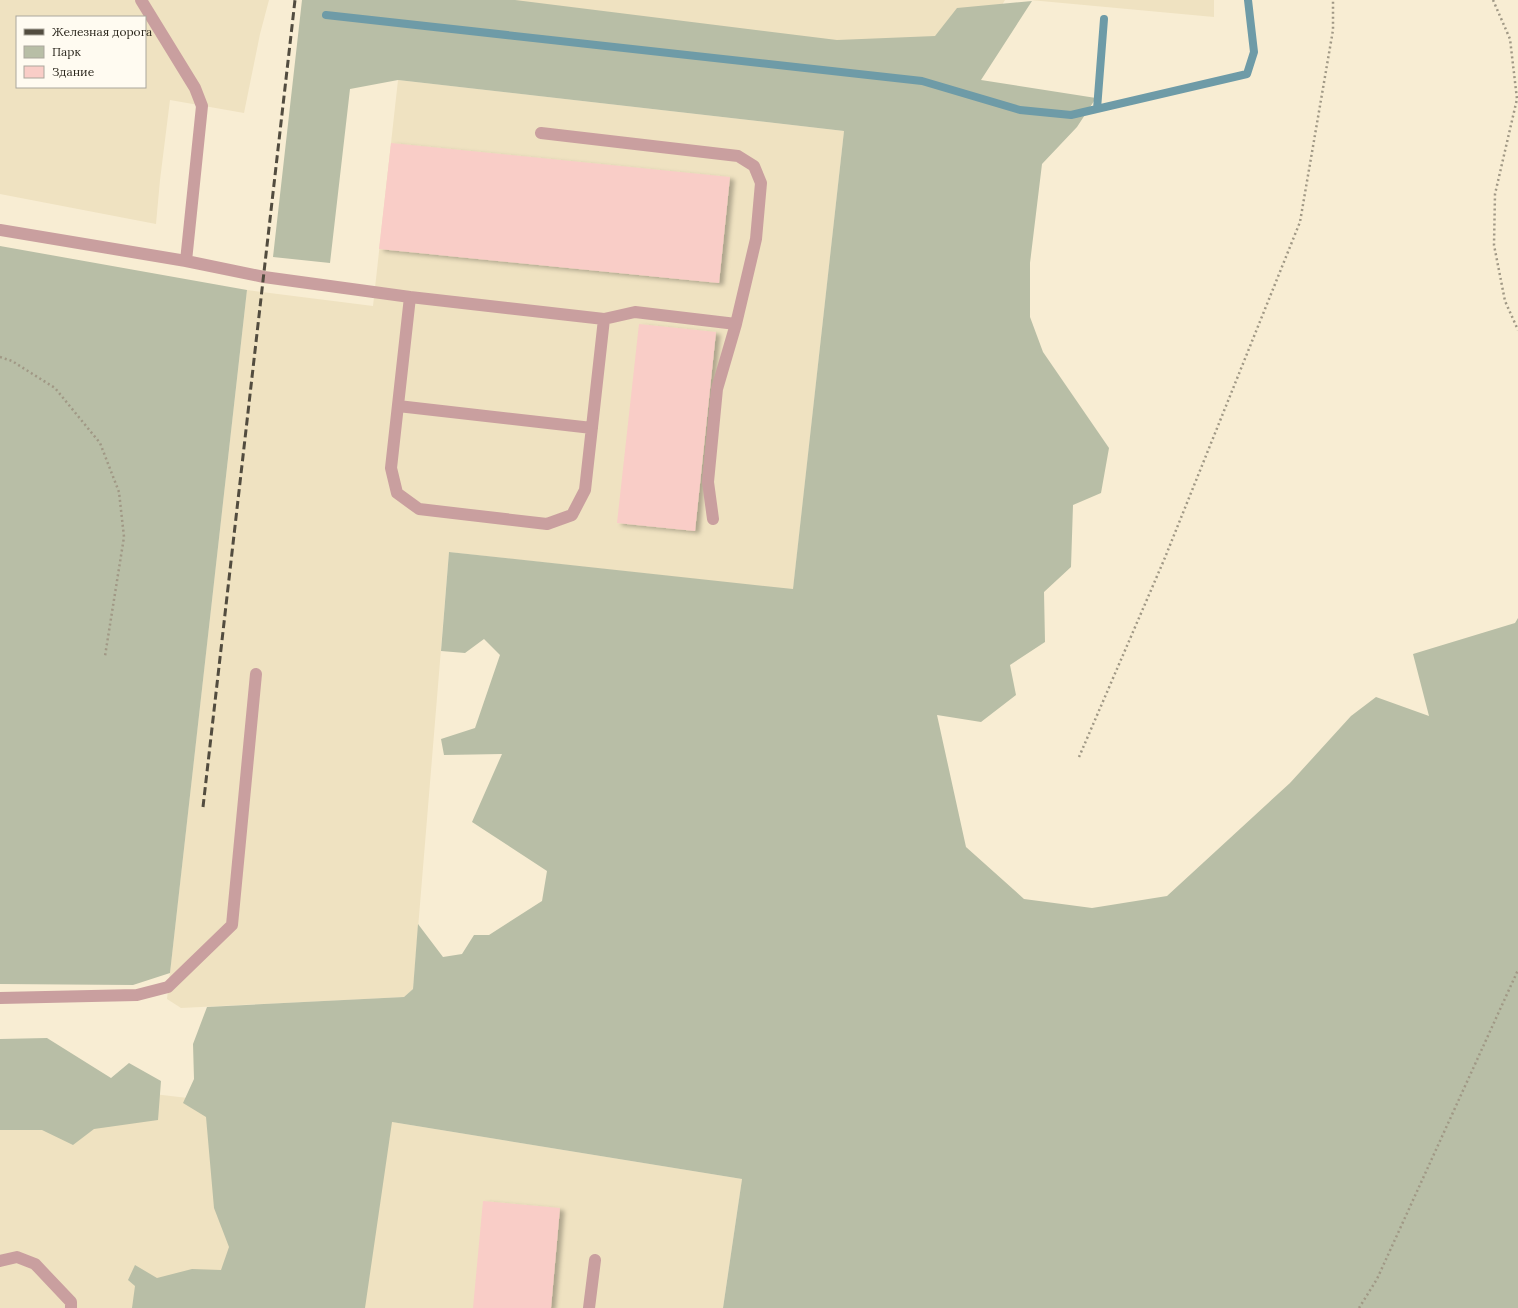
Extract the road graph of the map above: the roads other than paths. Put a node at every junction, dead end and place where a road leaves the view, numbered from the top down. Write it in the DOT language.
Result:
graph roads {
  1 [pos="141,0"];
  2 [pos="541,133"];
  3 [pos="0,230"];
  4 [pos="186,261"];
  5 [pos="410,297"];
  6 [pos="604,319"];
  7 [pos="736,324"];
  8 [pos="398,406"];
  9 [pos="592,428"];
  10 [pos="713,519"];
  11 [pos="256,674"];
  12 [pos="0,998"];
  13 [pos="595,1260"];
  14 [pos="0,1261"];
  15 [pos="71,1308"];
  16 [pos="589,1308"];
  1 -- 4 [label="lane"];
  2 -- 7 [label="lane"];
  3 -- 4 [label="lane"];
  4 -- 5 [label="lane"];
  5 -- 6 [label="lane"];
  5 -- 8 [label="lane"];
  6 -- 7 [label="lane"];
  6 -- 9 [label="lane"];
  7 -- 10 [label="lane"];
  8 -- 9 [label="lane"];
  8 -- 9 [label="lane"];
  11 -- 12 [label="lane"];
  13 -- 16 [label="lane"];
  14 -- 15 [label="lane"];
}
